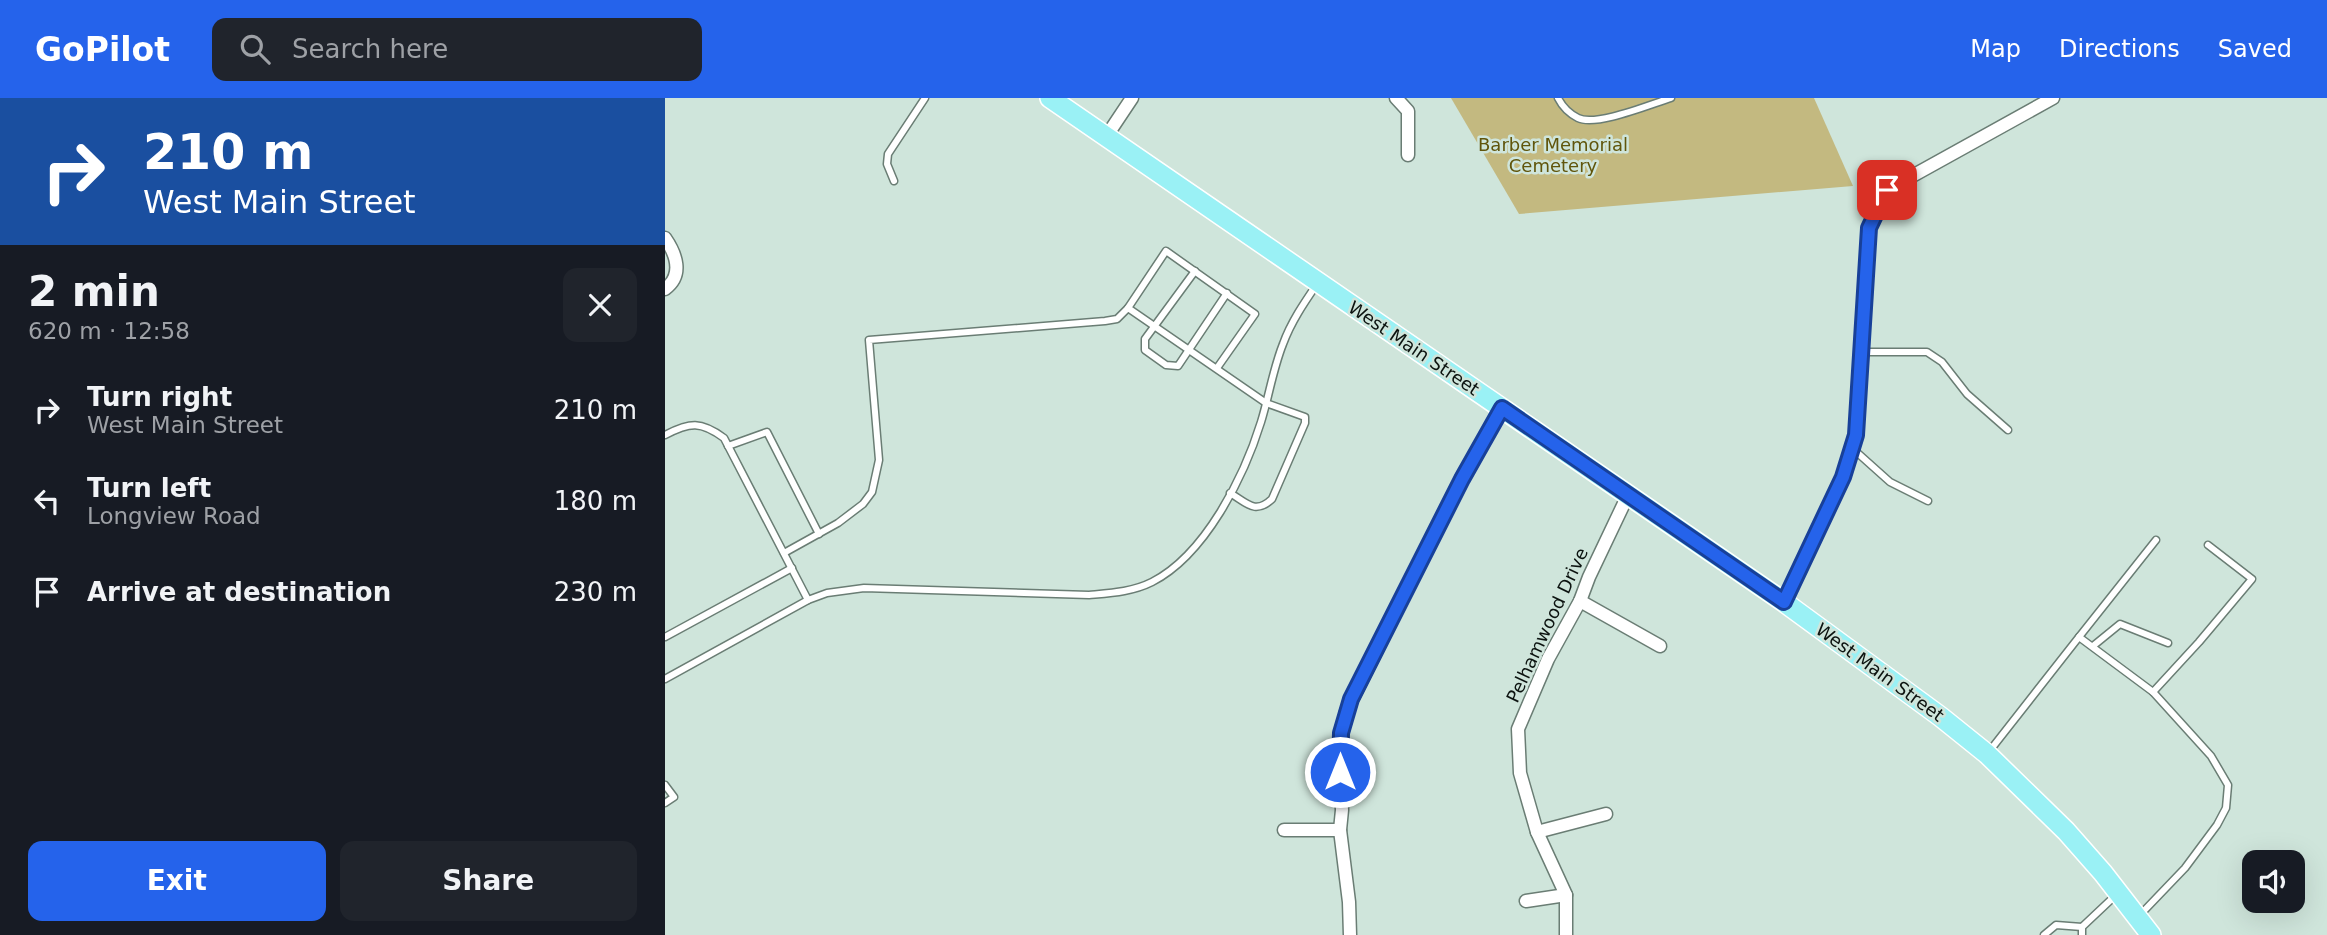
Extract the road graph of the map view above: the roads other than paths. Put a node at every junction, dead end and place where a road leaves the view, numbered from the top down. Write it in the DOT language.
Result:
graph roads {
  1 [pos="925,98"];
  2 [pos="1050,98"];
  3 [pos="1132,98"];
  4 [pos="1396,98"];
  5 [pos="1558,98"];
  6 [pos="1671,98"];
  7 [pos="2053,98"];
  8 [pos="1106,137"];
  9 [pos="1408,155"];
  10 [pos="894,181"];
  11 [pos="665,238"];
  12 [pos="1195,271"];
  13 [pos="1318,282"];
  14 [pos="665,289"];
  15 [pos="1227,293"];
  16 [pos="1128,308"];
  17 [pos="1154,326"];
  18 [pos="1189,350"];
  19 [pos="1862,352"];
  20 [pos="1217,368"];
  21 [pos="1266,403"];
  22 [pos="1502,408"];
  23 [pos="2008,430"];
  24 [pos="665,435"];
  25 [pos="728,446"];
  26 [pos="1852,448"];
  27 [pos="1230,493"];
  28 [pos="1628,495"];
  29 [pos="1927,501"];
  30 [pos="818,534"];
  31 [pos="2156,540"];
  32 [pos="2208,545"];
  33 [pos="784,553"];
  34 [pos="792,568"];
  35 [pos="808,600"];
  36 [pos="1580,601"];
  37 [pos="1784,602"];
  38 [pos="665,637"];
  39 [pos="2080,638"];
  40 [pos="2168,643"];
  41 [pos="1660,646"];
  42 [pos="2093,646"];
  43 [pos="665,679"];
  44 [pos="2153,692"];
  45 [pos="1987,754"];
  46 [pos="665,785"];
  47 [pos="665,803"];
  48 [pos="1607,814"];
  49 [pos="1340,830"];
  50 [pos="1284,831"];
  51 [pos="1537,832"];
  52 [pos="2119,893"];
  53 [pos="1566,895"];
  54 [pos="1526,901"];
  55 [pos="2138,917"];
  56 [pos="2082,927"];
  57 [pos="1350,935"];
  58 [pos="1566,935"];
  59 [pos="2043,935"];
  60 [pos="2082,935"];
  61 [pos="2151,935"];
  1 -- 10 [label="lane"];
  2 -- 8 [label="main road, West Main Street"];
  3 -- 8 [label="street"];
  4 -- 9 [label="street"];
  5 -- 6 [label="lane"];
  7 -- 19 [label="street"];
  8 -- 13 [label="main road, West Main Street"];
  11 -- 14 [label="street"];
  12 -- 15 [label="lane"];
  12 -- 16 [label="lane"];
  12 -- 17 [label="lane"];
  13 -- 21 [label="lane"];
  13 -- 22 [label="main road, West Main Street"];
  15 -- 18 [label="lane"];
  15 -- 20 [label="lane"];
  16 -- 17 [label="lane"];
  16 -- 30 [label="lane"];
  17 -- 18 [label="lane"];
  17 -- 18 [label="lane"];
  18 -- 20 [label="lane"];
  19 -- 23 [label="lane"];
  19 -- 26 [label="street"];
  20 -- 21 [label="lane"];
  21 -- 27 [label="lane"];
  21 -- 27 [label="lane"];
  22 -- 28 [label="main road, West Main Street"];
  22 -- 49 [label="street"];
  24 -- 25 [label="lane"];
  25 -- 30 [label="lane"];
  25 -- 33 [label="lane"];
  26 -- 29 [label="lane"];
  26 -- 37 [label="street"];
  27 -- 35 [label="lane"];
  28 -- 36 [label="street, Pelhamwood Drive"];
  28 -- 37 [label="main road, West Main Street"];
  30 -- 33 [label="lane"];
  31 -- 39 [label="lane"];
  32 -- 44 [label="lane"];
  33 -- 34 [label="lane"];
  34 -- 35 [label="lane"];
  34 -- 38 [label="lane"];
  35 -- 43 [label="lane"];
  36 -- 41 [label="street"];
  36 -- 51 [label="street, Pelhamwood Drive"];
  37 -- 45 [label="main road, West Main Street"];
  39 -- 42 [label="lane"];
  39 -- 45 [label="lane"];
  40 -- 42 [label="lane"];
  42 -- 44 [label="lane"];
  44 -- 55 [label="lane"];
  45 -- 52 [label="main road, West Main Street"];
  46 -- 47 [label="lane"];
  48 -- 51 [label="street"];
  49 -- 50 [label="street"];
  49 -- 57 [label="street"];
  51 -- 53 [label="street, Pelhamwood Drive"];
  52 -- 55 [label="main road, West Main Street"];
  52 -- 56 [label="lane"];
  53 -- 54 [label="street"];
  53 -- 58 [label="street, Pelhamwood Drive"];
  55 -- 61 [label="main road, West Main Street"];
  56 -- 59 [label="lane"];
  56 -- 60 [label="lane"];
}
